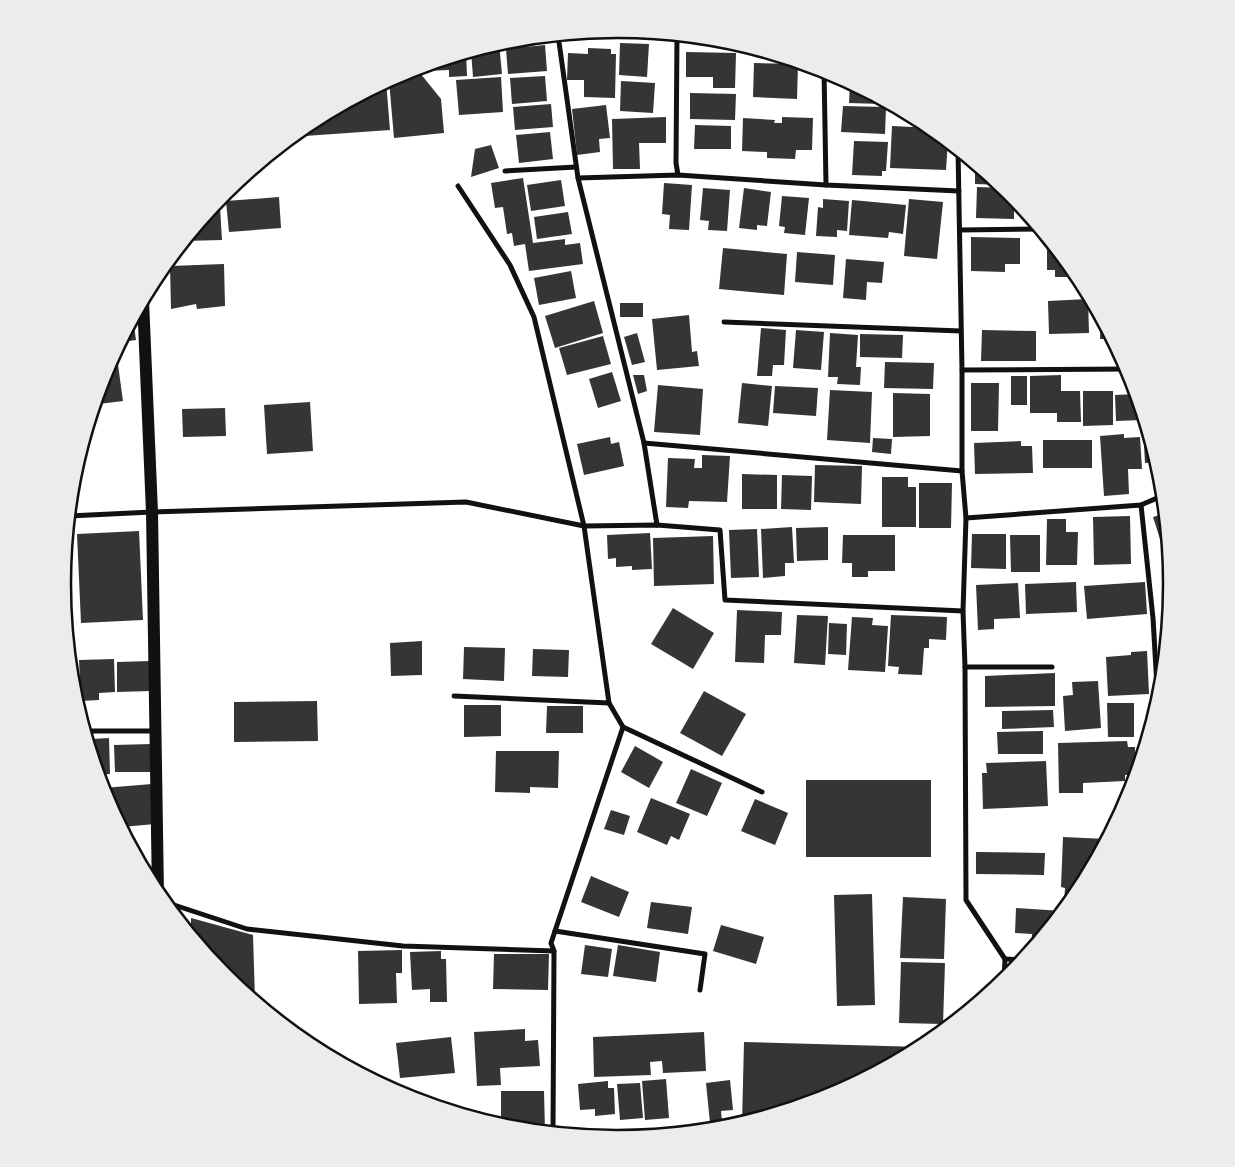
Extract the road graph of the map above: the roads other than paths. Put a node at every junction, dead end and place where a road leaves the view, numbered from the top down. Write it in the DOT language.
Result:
graph roads {
  1 [pos="559,41"];
  2 [pos="677,41"];
  3 [pos="824,78"];
  4 [pos="958,157"];
  5 [pos="576,167"];
  6 [pos="505,171"];
  7 [pos="678,175"];
  8 [pos="578,178"];
  9 [pos="826,185"];
  10 [pos="458,186"];
  11 [pos="959,191"];
  12 [pos="1033,229"];
  13 [pos="960,230"];
  14 [pos="144,313"];
  15 [pos="724,322"];
  16 [pos="961,331"];
  17 [pos="1119,369"];
  18 [pos="962,370"];
  19 [pos="644,443"];
  20 [pos="962,471"];
  21 [pos="1157,498"];
  22 [pos="1141,505"];
  23 [pos="152,512"];
  24 [pos="76,516"];
  25 [pos="966,518"];
  26 [pos="657,525"];
  27 [pos="584,526"];
  28 [pos="963,612"];
  29 [pos="965,667"];
  30 [pos="1052,667"];
  31 [pos="1156,672"];
  32 [pos="454,696"];
  33 [pos="609,703"];
  34 [pos="623,727"];
  35 [pos="92,731"];
  36 [pos="156,731"];
  37 [pos="762,792"];
  38 [pos="158,877"];
  39 [pos="177,906"];
  40 [pos="555,931"];
  41 [pos="554,951"];
  42 [pos="1005,959"];
  43 [pos="1014,960"];
  44 [pos="1005,969"];
  45 [pos="700,990"];
  46 [pos="554,1126"];
  1 -- 5 [label="street"];
  2 -- 7 [label="street"];
  3 -- 9 [label="street"];
  4 -- 11 [label="street"];
  5 -- 6 [label="street"];
  5 -- 8 [label="street"];
  7 -- 8 [label="street"];
  7 -- 9 [label="street"];
  8 -- 19 [label="street"];
  9 -- 11 [label="street"];
  10 -- 27 [label="street"];
  11 -- 13 [label="street"];
  12 -- 13 [label="street"];
  13 -- 16 [label="street"];
  14 -- 23 [label="main road"];
  15 -- 16 [label="street"];
  16 -- 18 [label="street"];
  17 -- 18 [label="street"];
  18 -- 20 [label="street"];
  19 -- 20 [label="street"];
  19 -- 26 [label="street"];
  20 -- 25 [label="street"];
  21 -- 22 [label="street"];
  22 -- 25 [label="street"];
  22 -- 31 [label="street"];
  23 -- 24 [label="street"];
  23 -- 27 [label="street"];
  23 -- 36 [label="main road"];
  25 -- 28 [label="street"];
  26 -- 27 [label="street"];
  26 -- 28 [label="street"];
  27 -- 33 [label="street"];
  28 -- 29 [label="street"];
  29 -- 30 [label="street"];
  29 -- 42 [label="street"];
  32 -- 33 [label="street"];
  33 -- 34 [label="street"];
  34 -- 37 [label="street"];
  34 -- 40 [label="street"];
  35 -- 36 [label="street"];
  36 -- 38 [label="main road"];
  39 -- 41 [label="street"];
  40 -- 41 [label="street"];
  40 -- 45 [label="street"];
  41 -- 46 [label="street"];
  42 -- 43 [label="street"];
  42 -- 44 [label="street"];
}
